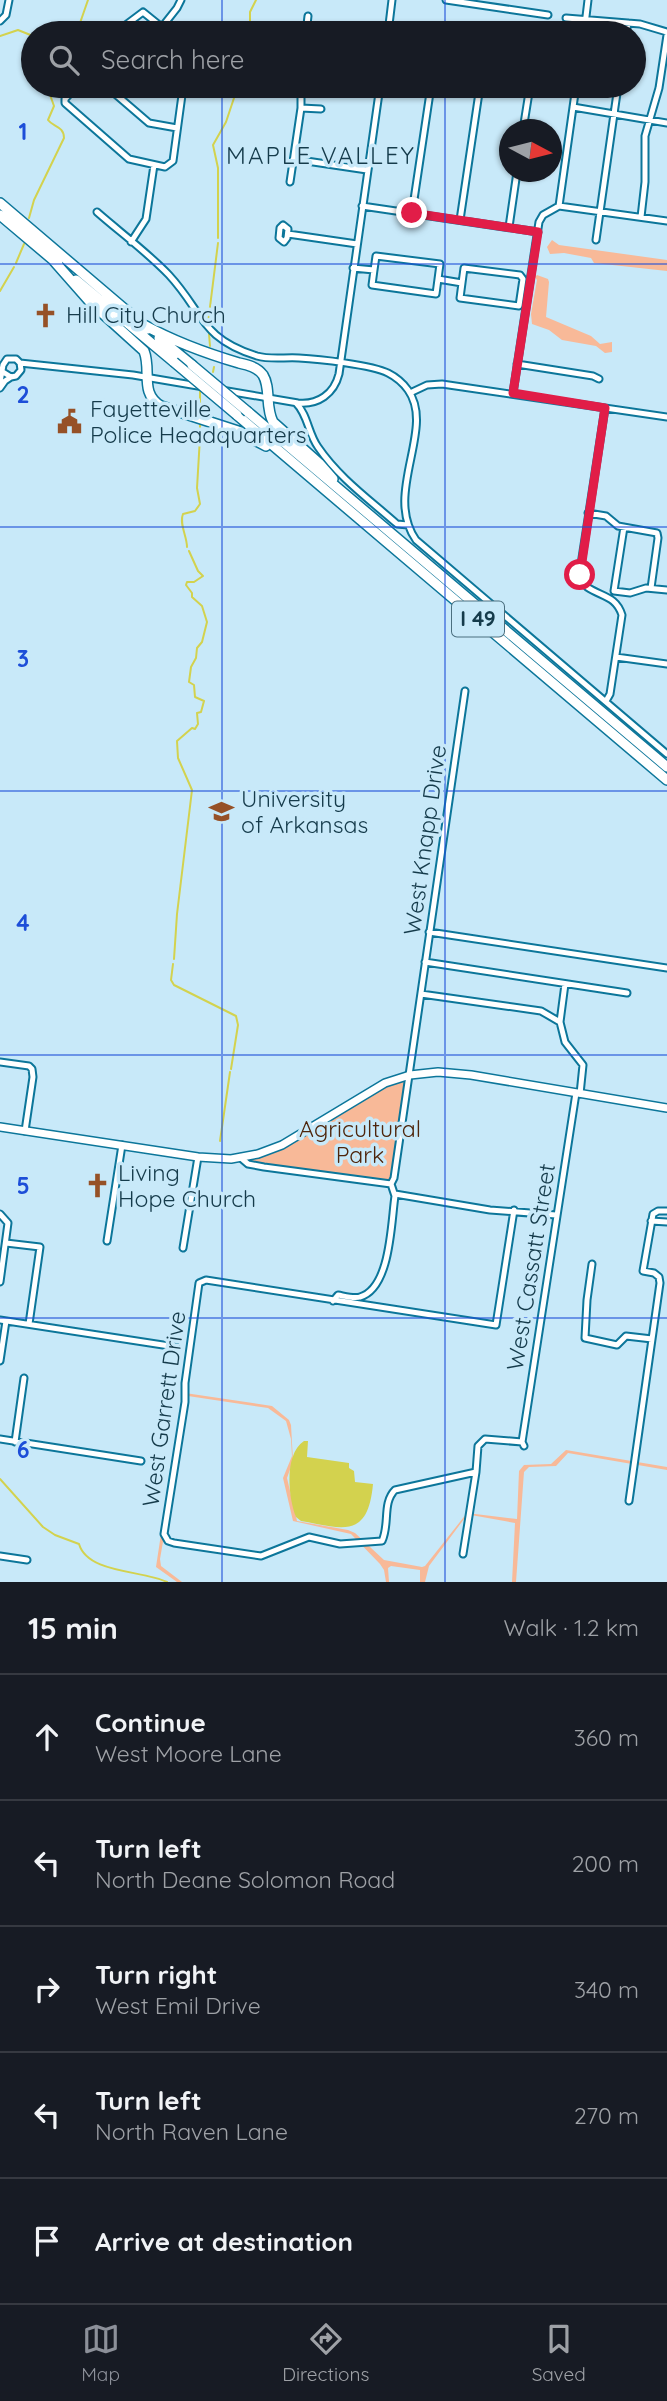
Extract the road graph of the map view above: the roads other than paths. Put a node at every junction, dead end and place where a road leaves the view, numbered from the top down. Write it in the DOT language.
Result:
graph roads {
  1 [pos="9,0"];
  2 [pos="180,0"];
  3 [pos="393,0"];
  4 [pos="446,0"];
  5 [pos="588,0"];
  6 [pos="548,15"];
  7 [pos="308,16"];
  8 [pos="566,18"];
  9 [pos="586,19"];
  10 [pos="2,20"];
  11 [pos="131,21"];
  12 [pos="154,21"];
  13 [pos="167,21"];
  14 [pos="307,21"];
  15 [pos="390,21"];
  16 [pos="607,21"];
  17 [pos="646,28"];
  18 [pos="667,33"];
  19 [pos="67,98"];
  20 [pos="120,98"];
  21 [pos="181,98"];
  22 [pos="301,98"];
  23 [pos="378,98"];
  24 [pos="428,98"];
  25 [pos="478,98"];
  26 [pos="528,98"];
  27 [pos="574,98"];
  28 [pos="616,98"];
  29 [pos="573,107"];
  30 [pos="301,108"];
  31 [pos="321,109"];
  32 [pos="614,113"];
  33 [pos="525,119"];
  34 [pos="649,120"];
  35 [pos="667,123"];
  36 [pos="177,128"];
  37 [pos="293,159"];
  38 [pos="154,165"];
  39 [pos="367,170"];
  40 [pos="290,182"];
  41 [pos="516,182"];
  42 [pos="0,203"];
  43 [pos="362,206"];
  44 [pos="559,206"];
  45 [pos="600,211"];
  46 [pos="97,212"];
  47 [pos="412,213"];
  48 [pos="0,215"];
  49 [pos="641,217"];
  50 [pos="460,220"];
  51 [pos="667,221"];
  52 [pos="509,227"];
  53 [pos="538,232"];
  54 [pos="288,234"];
  55 [pos="596,240"];
  56 [pos="131,242"];
  57 [pos="356,244"];
  58 [pos="54,261"];
  59 [pos="353,268"];
  60 [pos="374,270"];
  61 [pos="438,279"];
  62 [pos="462,283"];
  63 [pos="144,325"];
  64 [pos="0,356"];
  65 [pos="7,359"];
  66 [pos="341,364"];
  67 [pos="517,364"];
  68 [pos="2,366"];
  69 [pos="21,367"];
  70 [pos="11,377"];
  71 [pos="146,377"];
  72 [pos="599,379"];
  73 [pos="0,382"];
  74 [pos="0,388"];
  75 [pos="410,393"];
  76 [pos="513,393"];
  77 [pos="267,397"];
  78 [pos="296,402"];
  79 [pos="312,403"];
  80 [pos="605,408"];
  81 [pos="667,416"];
  82 [pos="305,417"];
  83 [pos="288,458"];
  84 [pos="347,497"];
  85 [pos="588,513"];
  86 [pos="408,525"];
  87 [pos="624,527"];
  88 [pos="657,550"];
  89 [pos="667,551"];
  90 [pos="651,588"];
  91 [pos="667,590"];
  92 [pos="616,657"];
  93 [pos="667,664"];
  94 [pos="465,691"];
  95 [pos="606,701"];
  96 [pos="667,754"];
  97 [pos="667,767"];
  98 [pos="667,780"];
  99 [pos="429,932"];
  100 [pos="425,962"];
  101 [pos="667,968"];
  102 [pos="565,984"];
  103 [pos="627,993"];
  104 [pos="421,994"];
  105 [pos="560,1022"];
  106 [pos="0,1062"];
  107 [pos="410,1075"];
  108 [pos="578,1093"];
  109 [pos="667,1108"];
  110 [pos="0,1127"];
  111 [pos="25,1131"];
  112 [pos="122,1145"];
  113 [pos="198,1157"];
  114 [pos="241,1158"];
  115 [pos="391,1184"];
  116 [pos="394,1194"];
  117 [pos="514,1211"];
  118 [pos="667,1211"];
  119 [pos="0,1214"];
  120 [pos="556,1215"];
  121 [pos="651,1222"];
  122 [pos="667,1222"];
  123 [pos="107,1241"];
  124 [pos="6,1243"];
  125 [pos="183,1248"];
  126 [pos="592,1264"];
  127 [pos="0,1282"];
  128 [pos="333,1301"];
  129 [pos="3,1320"];
  130 [pos="29,1324"];
  131 [pos="652,1339"];
  132 [pos="176,1347"];
  133 [pos="0,1361"];
  134 [pos="24,1378"];
  135 [pos="0,1439"];
  136 [pos="15,1442"];
  137 [pos="141,1461"];
  138 [pos="476,1472"];
  139 [pos="628,1501"];
  140 [pos="463,1554"];
  141 [pos="0,1556"];
  142 [pos="27,1560"];
  1 -- 10 [label="street"];
  2 -- 13 [label="street"];
  3 -- 15 [label="street"];
  4 -- 6 [label="street"];
  5 -- 9 [label="street"];
  7 -- 14 [label="street"];
  8 -- 9 [label="street"];
  9 -- 16 [label="street"];
  11 -- 12 [label="street"];
  17 -- 18 [label="street"];
  18 -- 34 [label="street"];
  19 -- 38 [label="street"];
  20 -- 36 [label="street"];
  21 -- 36 [label="street"];
  22 -- 30 [label="street"];
  23 -- 39 [label="street"];
  24 -- 47 [label="street"];
  25 -- 50 [label="street"];
  26 -- 33 [label="street"];
  27 -- 29 [label="street"];
  28 -- 32 [label="street"];
  29 -- 32 [label="street"];
  29 -- 44 [label="street"];
  30 -- 31 [label="street"];
  30 -- 37 [label="street"];
  32 -- 34 [label="street"];
  32 -- 45 [label="street"];
  34 -- 35 [label="street"];
  34 -- 49 [label="street"];
  36 -- 38 [label="street"];
  37 -- 39 [label="street"];
  37 -- 40 [label="street"];
  38 -- 56 [label="street"];
  39 -- 43 [label="street"];
  41 -- 52 [label="street"];
  42 -- 63 [label="highway, I 49"];
  43 -- 47 [label="street"];
  43 -- 57 [label="street"];
  44 -- 45 [label="street"];
  44 -- 53 [label="street"];
  45 -- 49 [label="street"];
  45 -- 55 [label="street"];
  46 -- 56 [label="street"];
  47 -- 50 [label="street"];
  48 -- 58 [label="highway, I 49"];
  49 -- 51 [label="street"];
  50 -- 52 [label="street"];
  52 -- 53 [label="street"];
  53 -- 67 [label="street"];
  54 -- 57 [label="street"];
  56 -- 66 [label="street"];
  57 -- 59 [label="street"];
  58 -- 71 [label="highway"];
  58 -- 83 [label="highway, I 49, bridge"];
  59 -- 60 [label="street"];
  59 -- 66 [label="street"];
  60 -- 61 [label="street"];
  60 -- 61 [label="street"];
  61 -- 62 [label="street"];
  62 -- 62 [label="street"];
  63 -- 77 [label="highway"];
  63 -- 84 [label="highway, I 49, bridge"];
  64 -- 65 [label="street"];
  65 -- 68 [label="street"];
  65 -- 69 [label="street"];
  66 -- 75 [label="street"];
  66 -- 79 [label="street"];
  67 -- 72 [label="street"];
  67 -- 76 [label="street"];
  68 -- 70 [label="street"];
  68 -- 73 [label="street"];
  69 -- 70 [label="street"];
  69 -- 71 [label="street"];
  70 -- 74 [label="street"];
  71 -- 77 [label="street"];
  71 -- 83 [label="highway"];
  75 -- 76 [label="street"];
  75 -- 86 [label="street"];
  76 -- 80 [label="street"];
  77 -- 78 [label="street"];
  77 -- 84 [label="highway"];
  78 -- 79 [label="street"];
  78 -- 82 [label="street"];
  79 -- 82 [label="street"];
  80 -- 81 [label="street"];
  80 -- 85 [label="street"];
  82 -- 86 [label="street"];
  83 -- 98 [label="highway, I 49"];
  84 -- 97 [label="highway, I 49"];
  85 -- 87 [label="street"];
  85 -- 92 [label="street"];
  86 -- 95 [label="street"];
  87 -- 88 [label="street"];
  87 -- 90 [label="street"];
  88 -- 89 [label="street"];
  88 -- 90 [label="street"];
  90 -- 91 [label="street"];
  92 -- 93 [label="street"];
  92 -- 95 [label="street"];
  94 -- 99 [label="street, West Knapp Drive"];
  95 -- 96 [label="street"];
  99 -- 100 [label="street, West Knapp Drive"];
  99 -- 101 [label="street"];
  100 -- 102 [label="street"];
  100 -- 104 [label="street, West Knapp Drive"];
  102 -- 103 [label="street"];
  102 -- 105 [label="street"];
  104 -- 105 [label="street"];
  104 -- 107 [label="street, West Knapp Drive"];
  105 -- 108 [label="street, West Cassatt Street"];
  106 -- 111 [label="street"];
  107 -- 108 [label="main road"];
  107 -- 114 [label="main road"];
  107 -- 115 [label="street, West Knapp Drive"];
  108 -- 109 [label="main road"];
  108 -- 120 [label="street, West Cassatt Street"];
  110 -- 111 [label="main road"];
  111 -- 112 [label="main road"];
  112 -- 113 [label="main road"];
  112 -- 123 [label="street"];
  113 -- 114 [label="main road"];
  113 -- 125 [label="street"];
  114 -- 115 [label="street"];
  115 -- 116 [label="street"];
  116 -- 117 [label="street"];
  116 -- 128 [label="street"];
  117 -- 120 [label="street"];
  117 -- 128 [label="street"];
  118 -- 121 [label="street"];
  119 -- 124 [label="street"];
  120 -- 138 [label="street, West Cassatt Street"];
  121 -- 122 [label="street"];
  121 -- 131 [label="street"];
  124 -- 127 [label="street"];
  124 -- 130 [label="street"];
  126 -- 131 [label="street"];
  128 -- 138 [label="street, West Garrett Drive"];
  129 -- 130 [label="street"];
  129 -- 133 [label="street"];
  130 -- 132 [label="street"];
  131 -- 139 [label="street"];
  134 -- 136 [label="street"];
  135 -- 136 [label="street"];
  136 -- 137 [label="street"];
  138 -- 140 [label="street"];
  141 -- 142 [label="street"];
}
